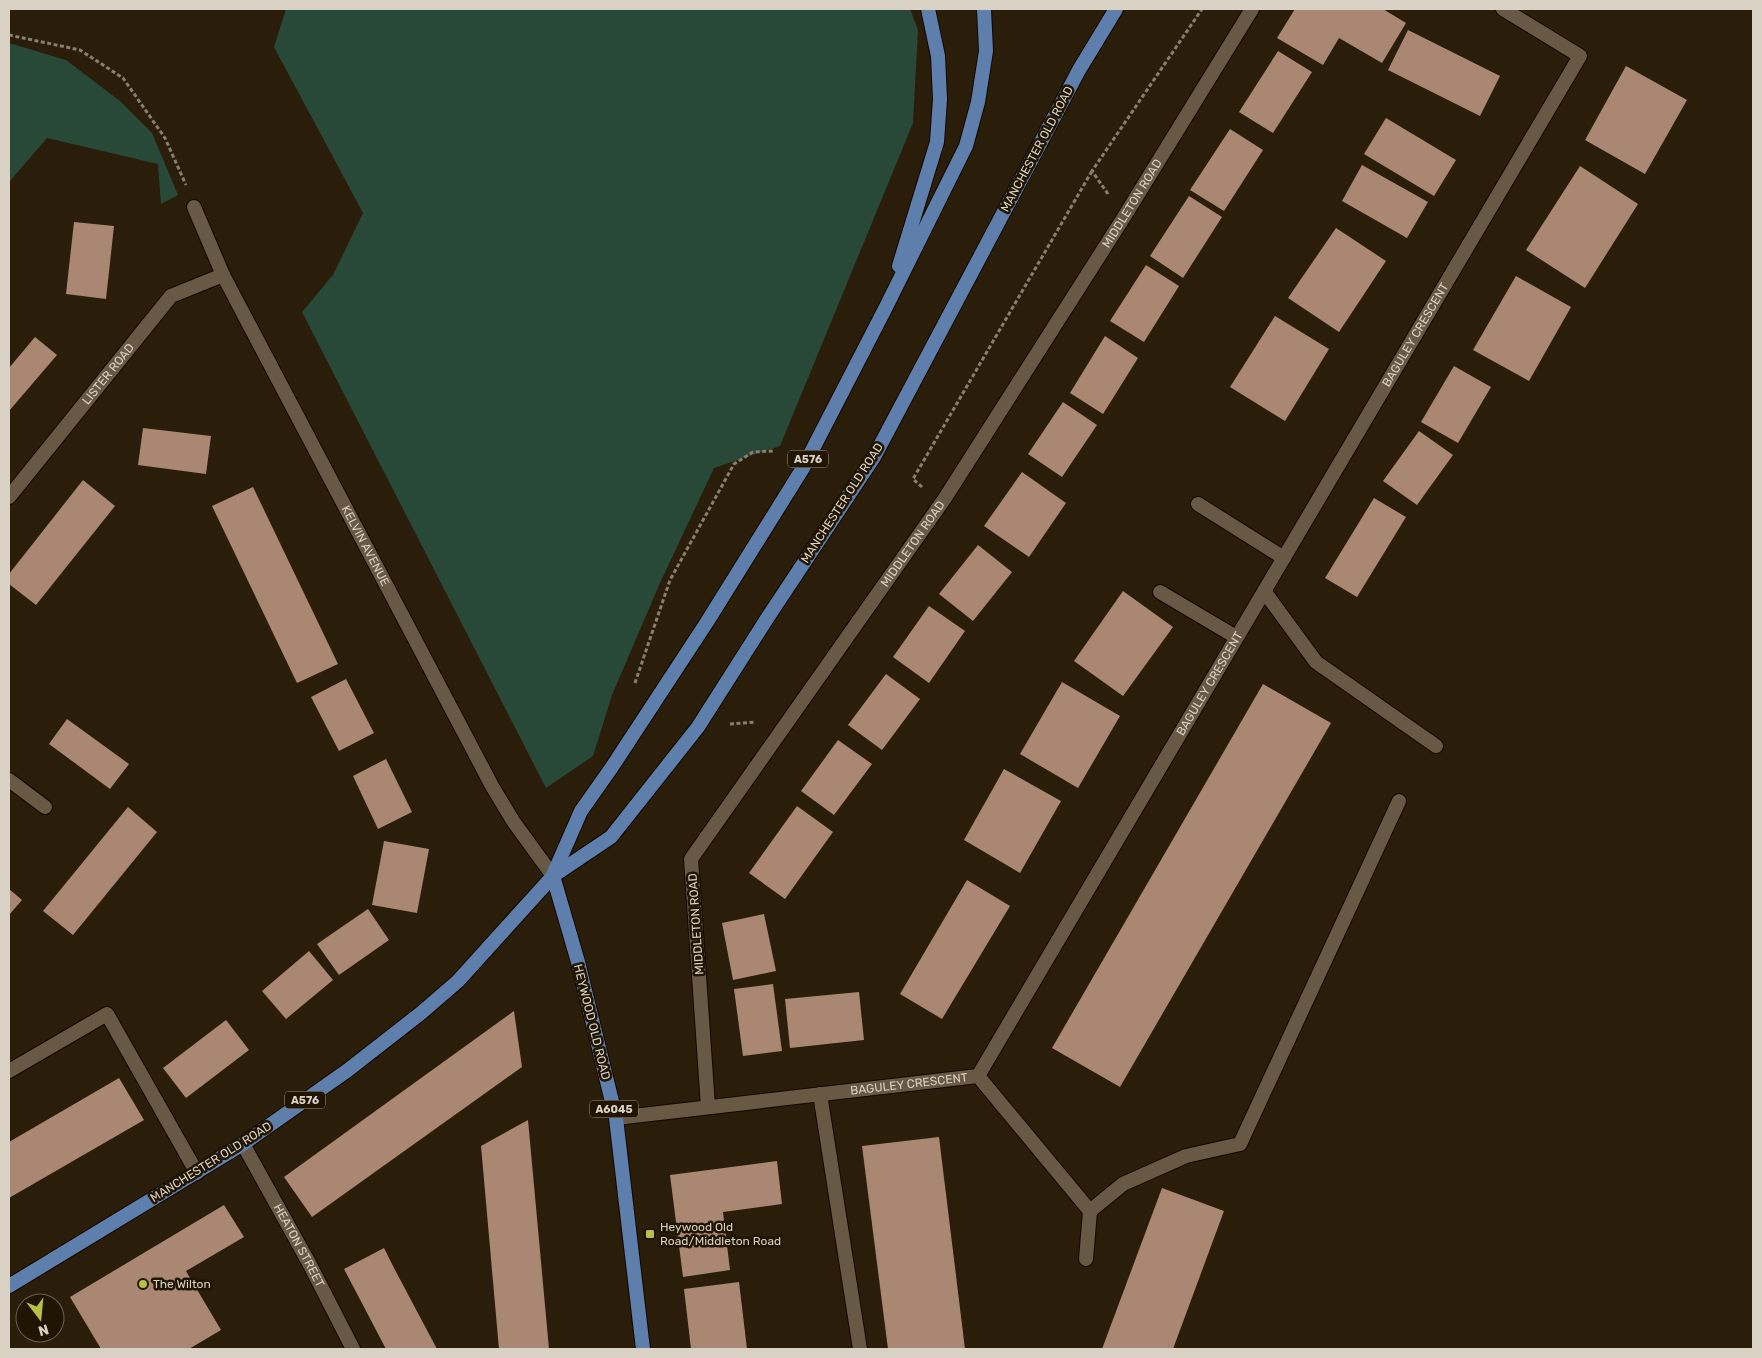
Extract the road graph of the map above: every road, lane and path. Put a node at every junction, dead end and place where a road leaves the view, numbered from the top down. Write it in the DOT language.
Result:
graph roads {
  1 [pos="928,9"];
  2 [pos="984,9"];
  3 [pos="1116,9"];
  4 [pos="1202,9"];
  5 [pos="1252,9"];
  6 [pos="1503,9"];
  7 [pos="9,35"];
  8 [pos="1092,171"];
  9 [pos="194,207"];
  10 [pos="1124,217"];
  11 [pos="223,275"];
  12 [pos="886,307"];
  13 [pos="773,451"];
  14 [pos="913,479"];
  15 [pos="9,497"];
  16 [pos="1198,504"];
  17 [pos="1284,558"];
  18 [pos="1264,591"];
  19 [pos="1160,592"];
  20 [pos="1236,637"];
  21 [pos="634,685"];
  22 [pos="789,720"];
  23 [pos="698,727"];
  24 [pos="1436,746"];
  25 [pos="9,780"];
  26 [pos="1399,801"];
  27 [pos="45,807"];
  28 [pos="553,876"];
  29 [pos="9,1070"];
  30 [pos="978,1076"];
  31 [pos="820,1094"];
  32 [pos="708,1108"];
  33 [pos="616,1118"];
  34 [pos="243,1144"];
  35 [pos="196,1173"];
  36 [pos="1090,1211"];
  37 [pos="1086,1259"];
  38 [pos="9,1286"];
  39 [pos="353,1349"];
  40 [pos="643,1349"];
  41 [pos="860,1349"];
  1 -- 12 [label="main road"];
  2 -- 12 [label="main road, MANCHESTER OLD ROAD / A576"];
  3 -- 23 [label="main road, MANCHESTER OLD ROAD / A576"];
  4 -- 8 [label="path"];
  5 -- 10 [label="street, MIDDLETON ROAD"];
  6 -- 17 [label="street, BAGULEY CRESCENT"];
  7 -- 9 [label="path"];
  8 -- 10 [label="path"];
  8 -- 14 [label="path"];
  9 -- 11 [label="street, KELVIN AVENUE"];
  10 -- 22 [label="street, MIDDLETON ROAD"];
  11 -- 15 [label="street, LISTER ROAD"];
  11 -- 28 [label="street, KELVIN AVENUE"];
  12 -- 28 [label="main road, MANCHESTER OLD ROAD / A576"];
  13 -- 21 [label="path"];
  16 -- 17 [label="street"];
  17 -- 18 [label="street, BAGULEY CRESCENT"];
  18 -- 20 [label="street, BAGULEY CRESCENT"];
  18 -- 24 [label="street"];
  19 -- 20 [label="street"];
  20 -- 30 [label="street, BAGULEY CRESCENT"];
  22 -- 23 [label="path"];
  22 -- 32 [label="street, MIDDLETON ROAD"];
  23 -- 28 [label="main road, MANCHESTER OLD ROAD / A576"];
  25 -- 27 [label="street"];
  26 -- 36 [label="street"];
  28 -- 33 [label="main road, HEYWOOD OLD ROAD / A6045"];
  28 -- 34 [label="main road, MANCHESTER OLD ROAD / A576"];
  29 -- 35 [label="street"];
  30 -- 31 [label="street, BAGULEY CRESCENT"];
  30 -- 36 [label="street"];
  31 -- 32 [label="street, BAGULEY CRESCENT"];
  31 -- 41 [label="street"];
  32 -- 33 [label="street, BAGULEY CRESCENT"];
  33 -- 40 [label="main road, HEYWOOD OLD ROAD / A6045"];
  34 -- 35 [label="main road, MANCHESTER OLD ROAD / A576"];
  34 -- 39 [label="street, HEATON STREET"];
  35 -- 38 [label="main road, MANCHESTER OLD ROAD / A576"];
  36 -- 37 [label="street"];
}
